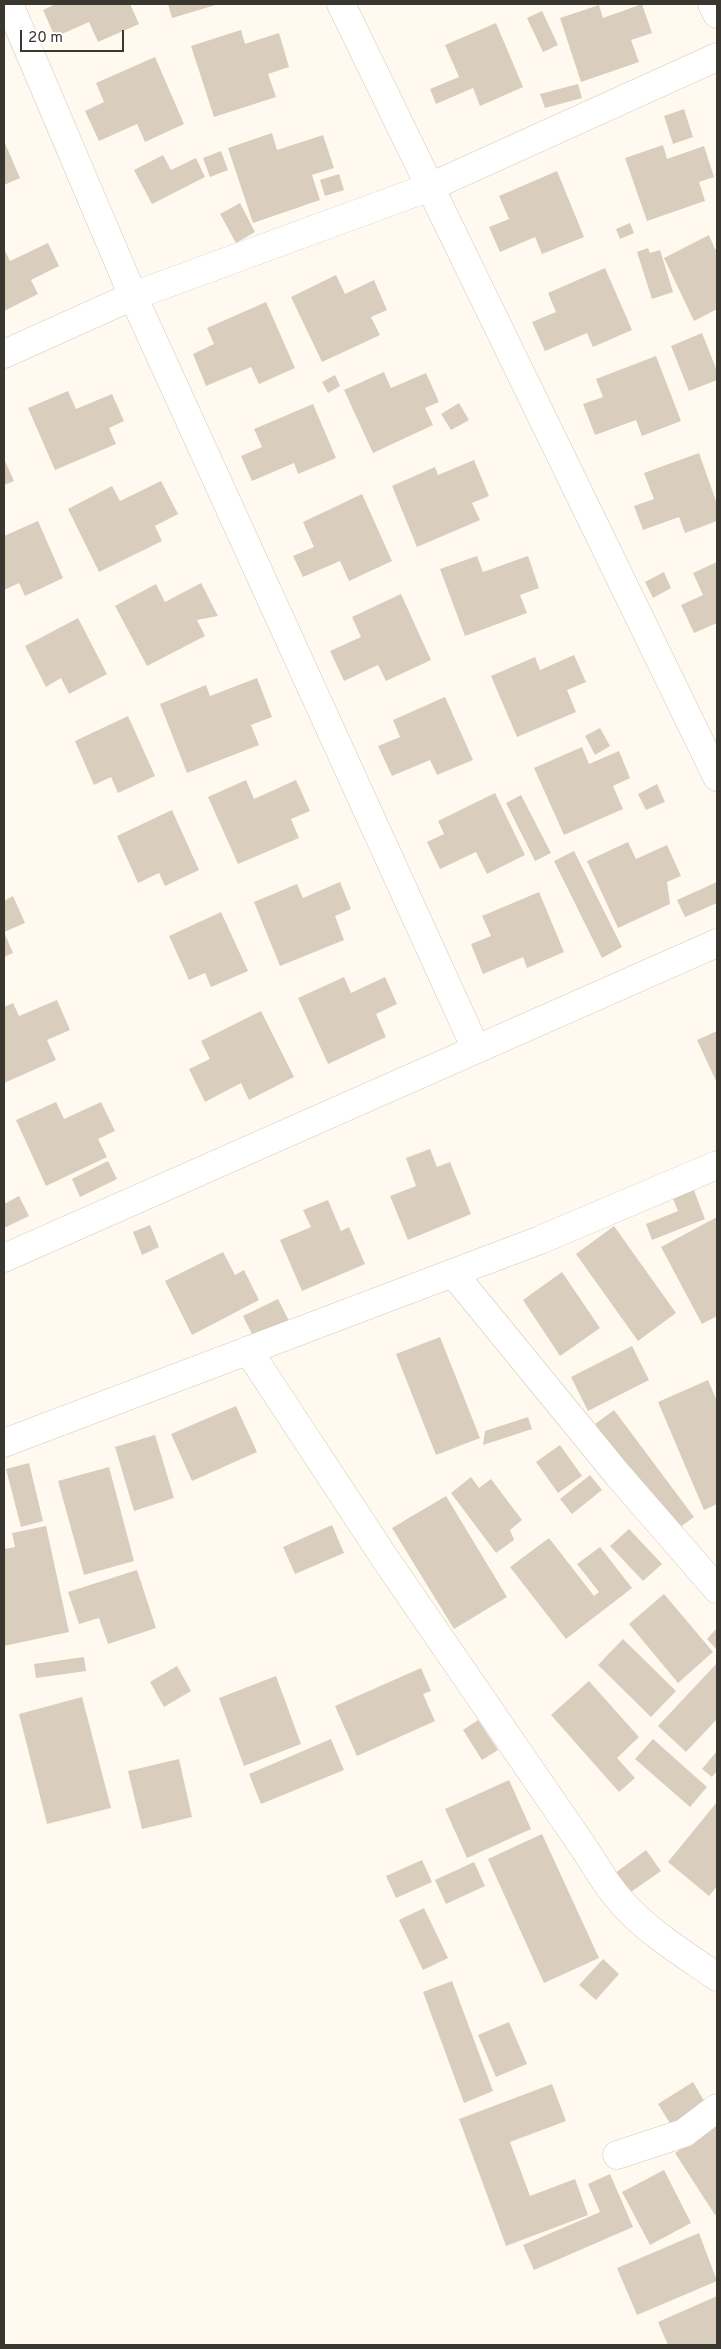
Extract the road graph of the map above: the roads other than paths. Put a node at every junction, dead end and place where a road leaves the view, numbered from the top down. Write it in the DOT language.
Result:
graph roads {
  1 [pos="9,4"];
  2 [pos="340,4"];
  3 [pos="712,4"];
  4 [pos="717,14"];
  5 [pos="717,57"];
  6 [pos="430,187"];
  7 [pos="133,296"];
  8 [pos="4,354"];
  9 [pos="717,777"];
  10 [pos="717,943"];
  11 [pos="476,1049"];
  12 [pos="717,1165"];
  13 [pos="4,1258"];
  14 [pos="453,1273"];
  15 [pos="248,1350"];
  16 [pos="4,1443"];
  17 [pos="717,1589"];
  18 [pos="717,1977"];
  19 [pos="717,2108"];
  20 [pos="617,2155"];
  1 -- 7 [label="street"];
  2 -- 6 [label="street"];
  3 -- 4 [label="street"];
  5 -- 6 [label="street"];
  6 -- 7 [label="street"];
  6 -- 9 [label="street"];
  7 -- 8 [label="street"];
  7 -- 11 [label="street"];
  10 -- 11 [label="street"];
  11 -- 13 [label="street"];
  12 -- 14 [label="street"];
  14 -- 15 [label="street"];
  14 -- 17 [label="street"];
  15 -- 16 [label="street"];
  15 -- 18 [label="street"];
  19 -- 20 [label="street"];
}
